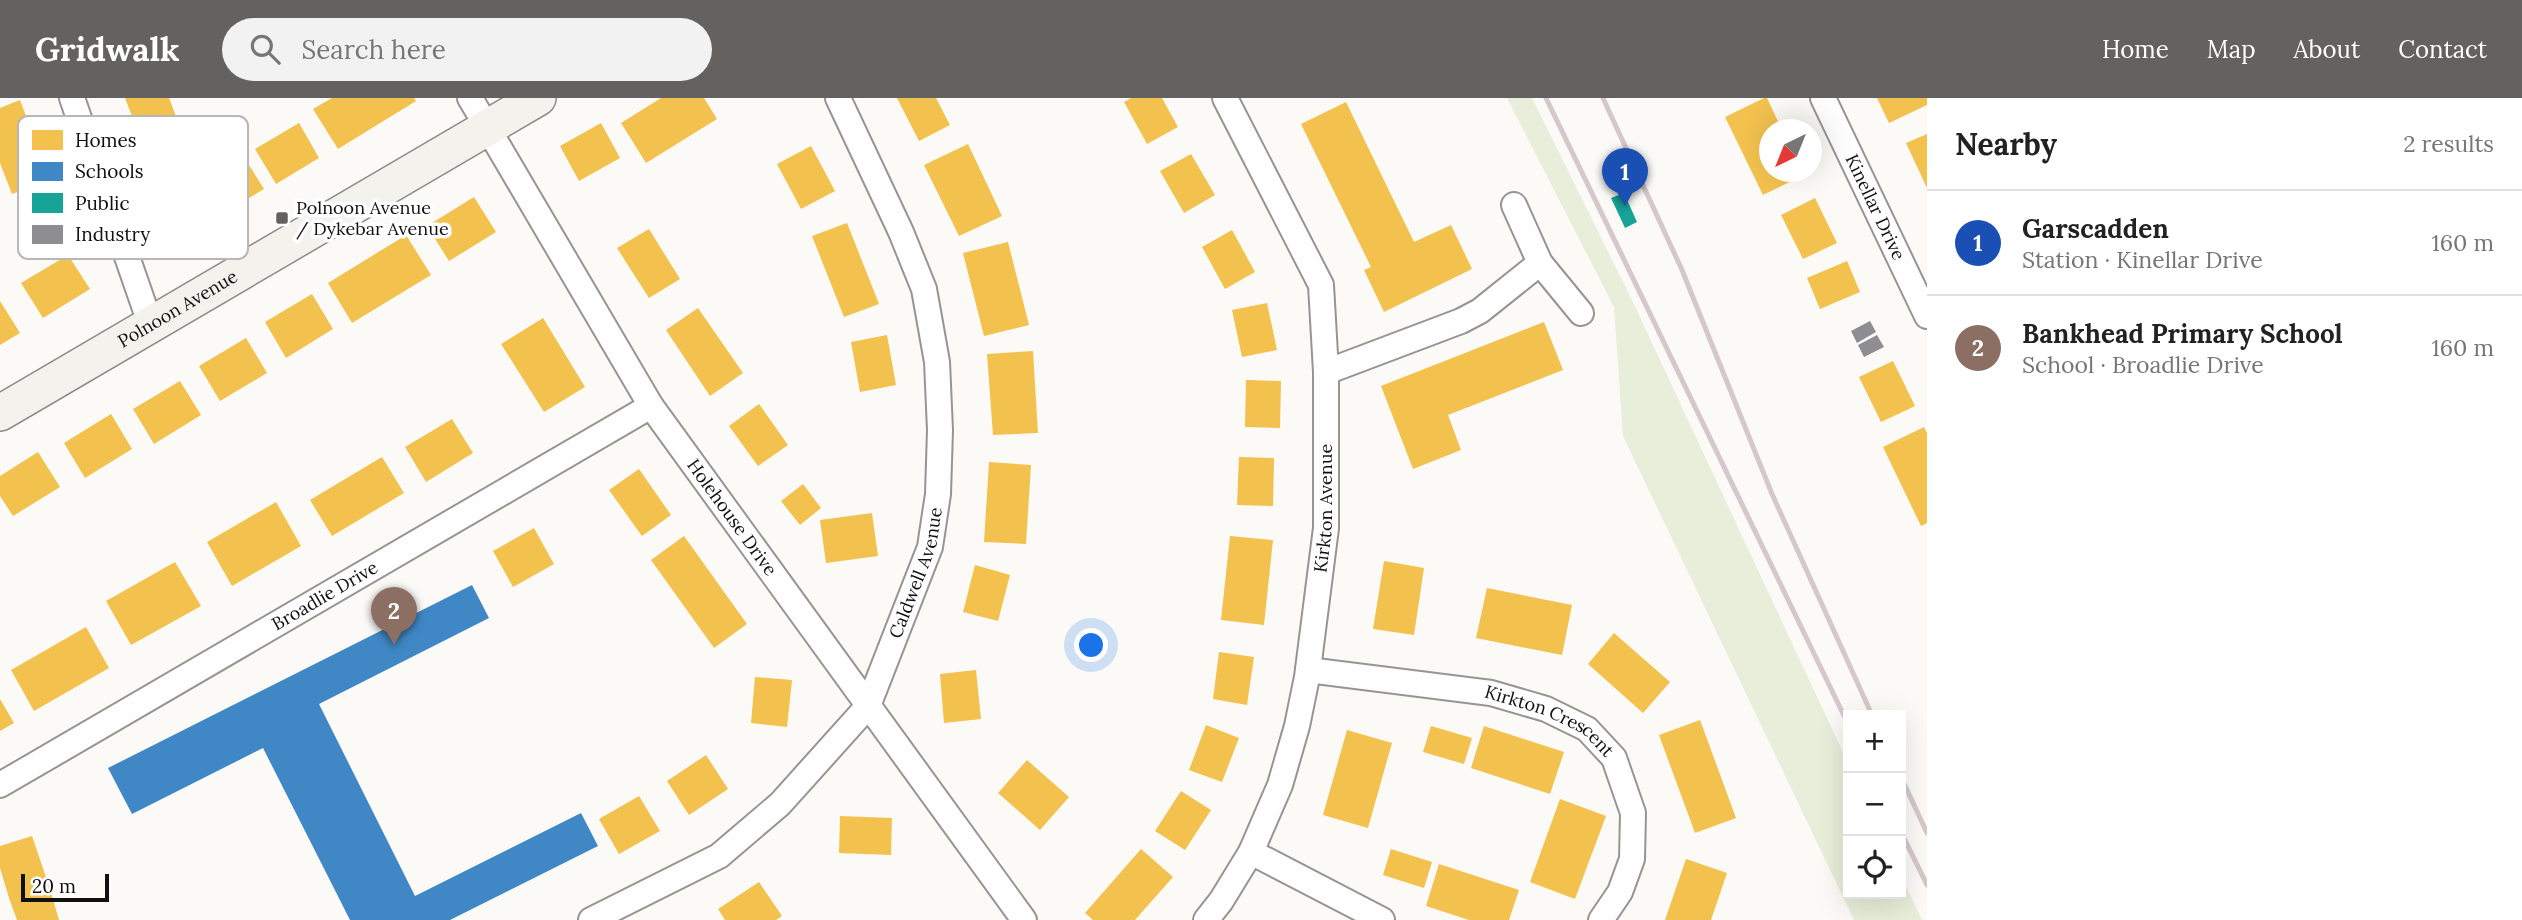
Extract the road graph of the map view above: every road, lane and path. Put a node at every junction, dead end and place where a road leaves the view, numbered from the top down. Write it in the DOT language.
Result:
graph roads {
  1 [pos="72,98"];
  2 [pos="470,98"];
  3 [pos="538,98"];
  4 [pos="838,98"];
  5 [pos="1225,98"];
  6 [pos="1823,98"];
  7 [pos="78,116"];
  8 [pos="487,128"];
  9 [pos="1514,205"];
  10 [pos="128,259"];
  11 [pos="1540,263"];
  12 [pos="1581,313"];
  13 [pos="1927,316"];
  14 [pos="150,323"];
  15 [pos="1326,372"];
  16 [pos="651,407"];
  17 [pos="0,413"];
  18 [pos="1308,670"];
  19 [pos="868,706"];
  20 [pos="0,785"];
  21 [pos="1251,852"];
  22 [pos="591,920"];
  23 [pos="1024,920"];
  24 [pos="1206,920"];
  25 [pos="1382,920"];
  26 [pos="1601,920"];
  1 -- 7 [label="street"];
  2 -- 8 [label="street, Holehouse Drive"];
  3 -- 8 [label="street, Polnoon Avenue"];
  4 -- 19 [label="street, Caldwell Avenue"];
  5 -- 15 [label="street, Kirkton Avenue"];
  6 -- 13 [label="street, Kinellar Drive"];
  8 -- 14 [label="street, Polnoon Avenue"];
  8 -- 16 [label="street, Holehouse Drive"];
  9 -- 11 [label="street"];
  10 -- 14 [label="street"];
  11 -- 12 [label="street"];
  11 -- 15 [label="street"];
  14 -- 17 [label="street, Polnoon Avenue"];
  15 -- 18 [label="street, Kirkton Avenue"];
  16 -- 19 [label="street, Holehouse Drive"];
  16 -- 20 [label="street, Broadlie Drive"];
  18 -- 21 [label="street, Kirkton Avenue"];
  18 -- 26 [label="street, Kirkton Crescent"];
  19 -- 22 [label="street, Caldwell Avenue"];
  19 -- 23 [label="street, Holehouse Drive"];
  21 -- 24 [label="street, Kirkton Avenue"];
  21 -- 25 [label="street"];
}
